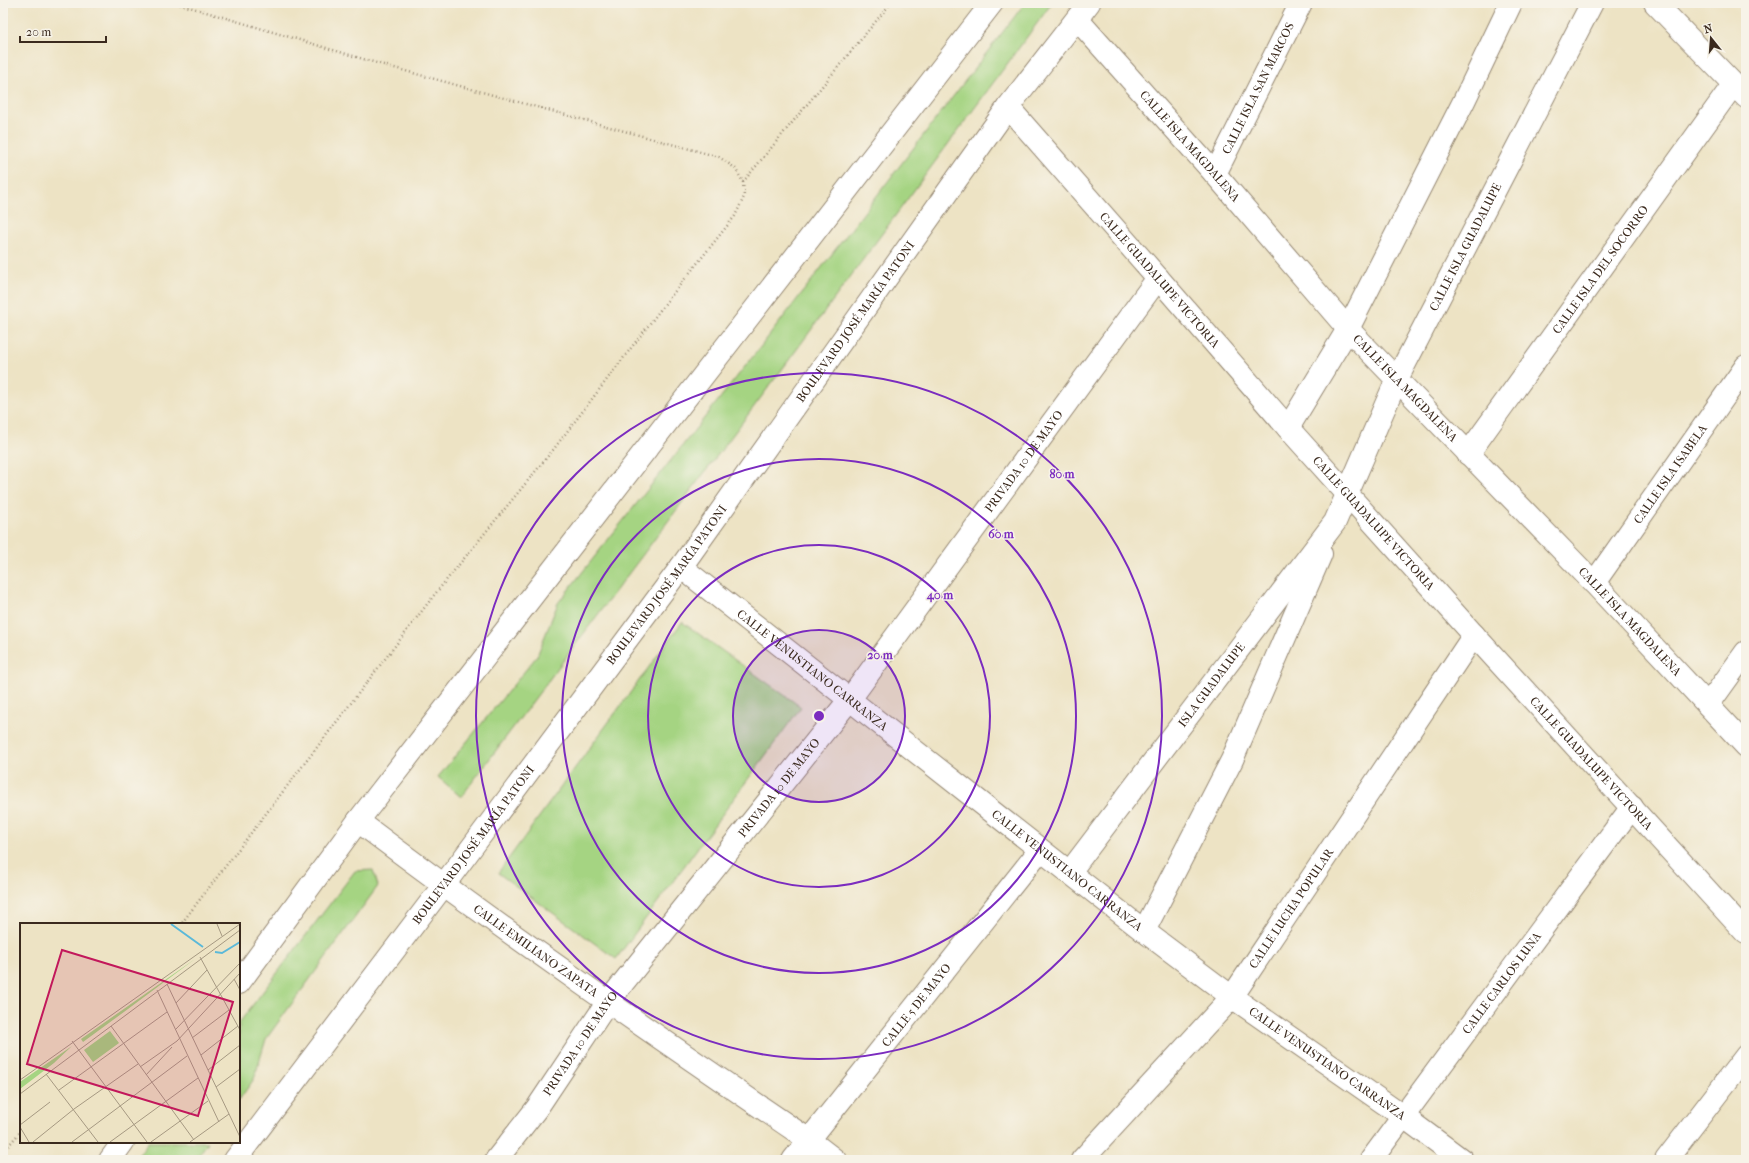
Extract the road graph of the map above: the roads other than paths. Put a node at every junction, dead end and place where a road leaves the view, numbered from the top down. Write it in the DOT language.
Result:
graph roads {
  1 [pos="992,3"];
  2 [pos="1301,3"];
  3 [pos="1511,3"];
  4 [pos="1592,3"];
  5 [pos="1655,3"];
  6 [pos="1083,11"];
  7 [pos="1740,91"];
  8 [pos="1008,107"];
  9 [pos="1215,174"];
  10 [pos="1158,278"];
  11 [pos="1348,328"];
  12 [pos="1746,366"];
  13 [pos="1397,379"];
  14 [pos="1288,428"];
  15 [pos="1468,454"];
  16 [pos="1348,494"];
  17 [pos="1335,522"];
  18 [pos="681,567"];
  19 [pos="1594,583"];
  20 [pos="1474,635"];
  21 [pos="1746,652"];
  22 [pos="850,699"];
  23 [pos="1708,705"];
  24 [pos="1746,746"];
  25 [pos="1632,807"];
  26 [pos="358,821"];
  27 [pos="1040,850"];
  28 [pos="1069,872"];
  29 [pos="443,886"];
  30 [pos="1144,931"];
  31 [pos="1746,933"];
  32 [pos="240,982"];
  33 [pos="1232,997"];
  34 [pos="607,1003"];
  35 [pos="1746,1056"];
  36 [pos="1404,1117"];
  37 [pos="808,1140"];
  38 [pos="122,1143"];
  39 [pos="110,1160"];
  40 [pos="234,1160"];
  41 [pos="496,1160"];
  42 [pos="793,1160"];
  43 [pos="834,1160"];
  44 [pos="1082,1160"];
  45 [pos="1371,1160"];
  46 [pos="1462,1160"];
  47 [pos="1666,1160"];
  1 -- 26 [label="street"];
  2 -- 9 [label="street, CALLE ISLA SAN MARCOS"];
  3 -- 11 [label="street"];
  4 -- 13 [label="street, CALLE ISLA GUADALUPE"];
  5 -- 7 [label="street"];
  6 -- 8 [label="street, BOULEVARD JOSÉ MARÍA PATONI"];
  6 -- 9 [label="street, CALLE ISLA MAGDALENA"];
  7 -- 15 [label="street, CALLE ISLA DEL SOCORRO"];
  8 -- 10 [label="street, CALLE GUADALUPE VICTORIA"];
  8 -- 18 [label="street, BOULEVARD JOSÉ MARÍA PATONI"];
  9 -- 11 [label="street, CALLE ISLA MAGDALENA"];
  10 -- 14 [label="street, CALLE GUADALUPE VICTORIA"];
  10 -- 22 [label="street, PRIVADA 10 DE MAYO"];
  11 -- 13 [label="street, CALLE ISLA MAGDALENA"];
  11 -- 14 [label="street"];
  12 -- 19 [label="street, CALLE ISLA ISABELA"];
  13 -- 15 [label="street, CALLE ISLA MAGDALENA"];
  13 -- 16 [label="street, CALLE ISLA GUADALUPE"];
  14 -- 16 [label="street, CALLE GUADALUPE VICTORIA"];
  15 -- 19 [label="street, CALLE ISLA MAGDALENA"];
  16 -- 17 [label="street, ISLA GUADALUPE"];
  16 -- 20 [label="street, CALLE GUADALUPE VICTORIA"];
  17 -- 28 [label="street, ISLA GUADALUPE"];
  17 -- 30 [label="street"];
  18 -- 22 [label="street, CALLE VENUSTIANO CARRANZA"];
  18 -- 29 [label="street, BOULEVARD JOSÉ MARÍA PATONI"];
  19 -- 23 [label="street, CALLE ISLA MAGDALENA"];
  20 -- 25 [label="street, CALLE GUADALUPE VICTORIA"];
  20 -- 33 [label="street, CALLE LUCHA POPULAR"];
  21 -- 23 [label="street"];
  22 -- 27 [label="street, CALLE VENUSTIANO CARRANZA"];
  22 -- 34 [label="street, PRIVADA 10 DE MAYO"];
  23 -- 24 [label="street, CALLE ISLA MAGDALENA"];
  25 -- 31 [label="street, CALLE GUADALUPE VICTORIA"];
  25 -- 36 [label="street, CALLE CARLOS LUNA"];
  26 -- 29 [label="street, CALLE EMILIANO ZAPATA"];
  26 -- 32 [label="street"];
  27 -- 28 [label="street, CALLE VENUSTIANO CARRANZA"];
  27 -- 37 [label="street, CALLE 5 DE MAYO"];
  28 -- 30 [label="street, CALLE VENUSTIANO CARRANZA"];
  29 -- 34 [label="street, CALLE EMILIANO ZAPATA"];
  29 -- 40 [label="street, BOULEVARD JOSÉ MARÍA PATONI"];
  30 -- 33 [label="street, CALLE VENUSTIANO CARRANZA"];
  33 -- 36 [label="street, CALLE VENUSTIANO CARRANZA"];
  33 -- 44 [label="street, CALLE LUCHA POPULAR"];
  34 -- 37 [label="street, CALLE EMILIANO ZAPATA"];
  34 -- 41 [label="street, PRIVADA 10 DE MAYO"];
  35 -- 47 [label="street"];
  36 -- 45 [label="street, CALLE CARLOS LUNA"];
  36 -- 46 [label="street, CALLE VENUSTIANO CARRANZA"];
  37 -- 42 [label="street, CALLE 5 DE MAYO"];
  37 -- 43 [label="street, CALLE EMILIANO ZAPATA"];
  38 -- 39 [label="street"];
}
